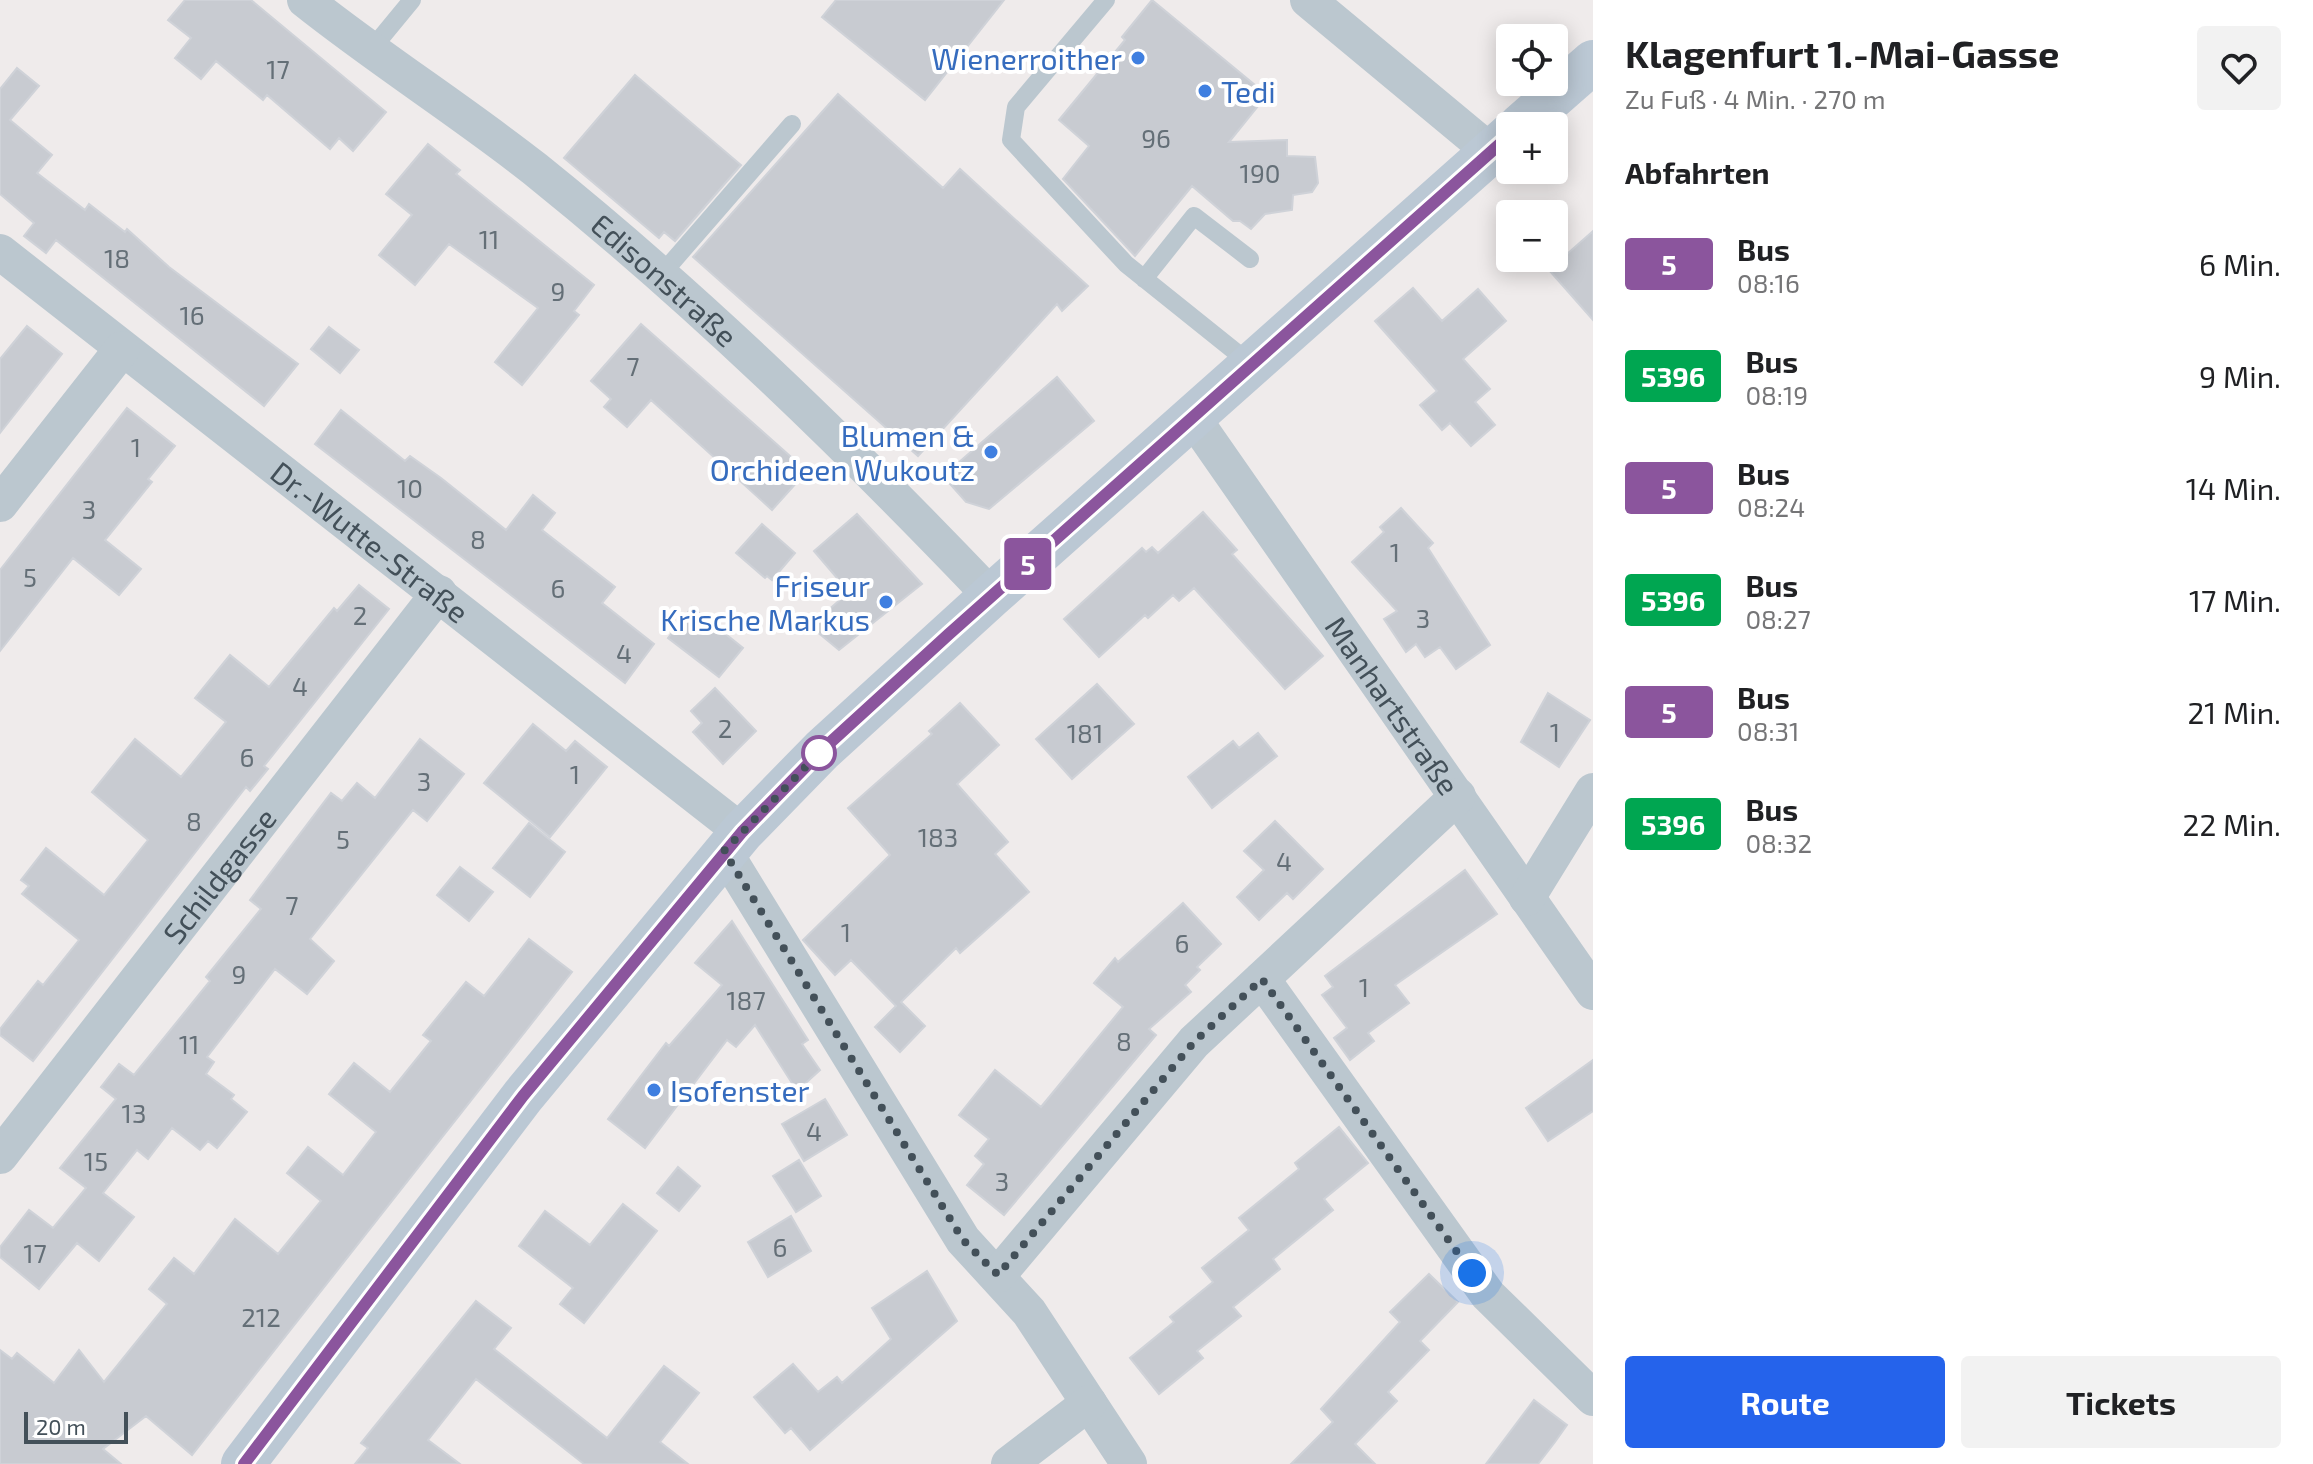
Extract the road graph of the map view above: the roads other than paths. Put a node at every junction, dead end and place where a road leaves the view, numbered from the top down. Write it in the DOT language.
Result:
graph roads {
  1 [pos="305,0"];
  2 [pos="412,0"];
  3 [pos="1106,0"];
  4 [pos="1308,0"];
  5 [pos="370,51"];
  6 [pos="1593,62"];
  7 [pos="1536,112"];
  8 [pos="792,124"];
  9 [pos="1496,129"];
  10 [pos="1496,147"];
  11 [pos="0,252"];
  12 [pos="1250,259"];
  13 [pos="660,276"];
  14 [pos="1144,279"];
  15 [pos="122,349"];
  16 [pos="1252,365"];
  17 [pos="1193,418"];
  18 [pos="0,504"];
  19 [pos="439,593"];
  20 [pos="991,596"];
  21 [pos="1593,791"];
  22 [pos="1458,796"];
  23 [pos="733,842"];
  24 [pos="1527,898"];
  25 [pos="1262,979"];
  26 [pos="1593,992"];
  27 [pos="0,1156"];
  28 [pos="998,1275"];
  29 [pos="1593,1398"];
  30 [pos="1089,1403"];
  31 [pos="243,1464"];
  32 [pos="1009,1464"];
  33 [pos="1129,1464"];
  1 -- 5 [label="street, Edisonstraße"];
  2 -- 5 [label="lane"];
  3 -- 14 [label="lane"];
  4 -- 9 [label="street"];
  5 -- 13 [label="street, Edisonstraße"];
  6 -- 7 [label="main road"];
  8 -- 13 [label="lane"];
  10 -- 16 [label="main road"];
  11 -- 15 [label="street, Dr.-Wutte-Straße"];
  12 -- 14 [label="lane"];
  13 -- 20 [label="street, Edisonstraße"];
  14 -- 16 [label="lane"];
  15 -- 18 [label="street"];
  15 -- 19 [label="street, Dr.-Wutte-Straße"];
  16 -- 17 [label="main road"];
  17 -- 20 [label="main road"];
  17 -- 22 [label="street, Manhartstraße"];
  19 -- 23 [label="street, Dr.-Wutte-Straße"];
  19 -- 27 [label="street, Schildgasse"];
  20 -- 23 [label="main road"];
  21 -- 24 [label="street"];
  22 -- 24 [label="street, Manhartstraße"];
  22 -- 25 [label="street"];
  23 -- 28 [label="street"];
  23 -- 31 [label="main road"];
  24 -- 26 [label="street, Manhartstraße"];
  25 -- 28 [label="street"];
  25 -- 29 [label="street"];
  28 -- 30 [label="street"];
  30 -- 32 [label="street"];
  30 -- 33 [label="street"];
}
